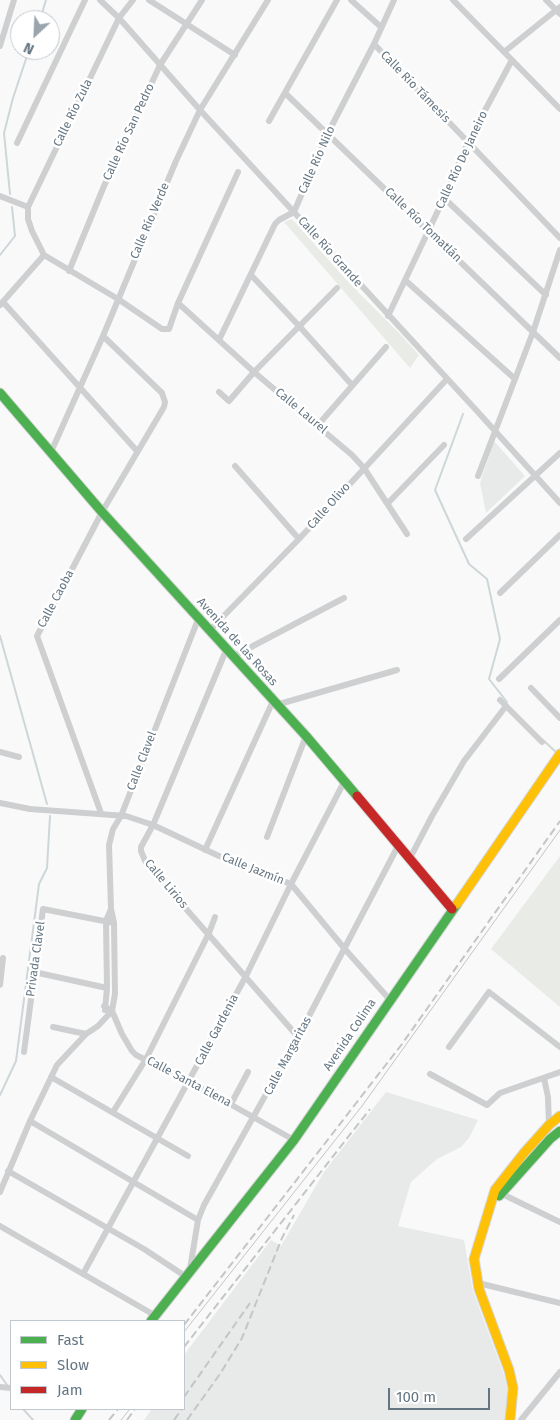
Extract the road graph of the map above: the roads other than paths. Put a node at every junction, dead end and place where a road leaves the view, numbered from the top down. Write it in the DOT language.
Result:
graph roads {
  1 [pos="14,0"];
  2 [pos="85,0"];
  3 [pos="100,0"];
  4 [pos="133,0"];
  5 [pos="149,0"];
  6 [pos="202,0"];
  7 [pos="268,0"];
  8 [pos="337,0"];
  9 [pos="351,0"];
  10 [pos="394,0"];
  11 [pos="453,0"];
  12 [pos="546,0"];
  13 [pos="559,11"];
  14 [pos="119,18"];
  15 [pos="187,23"];
  16 [pos="381,27"];
  17 [pos="374,44"];
  18 [pos="0,46"];
  19 [pos="504,52"];
  20 [pos="235,55"];
  21 [pos="512,60"];
  22 [pos="160,66"];
  23 [pos="285,93"];
  24 [pos="560,109"];
  25 [pos="200,110"];
  26 [pos="269,121"];
  27 [pos="328,134"];
  28 [pos="468,142"];
  29 [pos="17,143"];
  30 [pos="238,172"];
  31 [pos="0,196"];
  32 [pos="444,198"];
  33 [pos="28,207"];
  34 [pos="294,212"];
  35 [pos="429,231"];
  36 [pos="560,238"];
  37 [pos="560,250"];
  38 [pos="44,255"];
  39 [pos="69,271"];
  40 [pos="251,276"];
  41 [pos="405,280"];
  42 [pos="337,288"];
  43 [pos="546,295"];
  44 [pos="118,299"];
  45 [pos="178,303"];
  46 [pos="1,304"];
  47 [pos="388,316"];
  48 [pos="300,326"];
  49 [pos="533,332"];
  50 [pos="103,336"];
  51 [pos="219,340"];
  52 [pos="386,347"];
  53 [pos="560,358"];
  54 [pos="254,372"];
  55 [pos="447,379"];
  56 [pos="515,379"];
  57 [pos="352,385"];
  58 [pos="80,388"];
  59 [pos="219,392"];
  60 [pos="0,394"];
  61 [pos="318,425"];
  62 [pos="494,431"];
  63 [pos="444,445"];
  64 [pos="137,451"];
  65 [pos="51,452"];
  66 [pos="560,453"];
  67 [pos="235,466"];
  68 [pos="364,468"];
  69 [pos="478,476"];
  70 [pos="535,476"];
  71 [pos="388,503"];
  72 [pos="560,503"];
  73 [pos="102,512"];
  74 [pos="407,534"];
  75 [pos="560,536"];
  76 [pos="299,539"];
  77 [pos="466,539"];
  78 [pos="500,593"];
  79 [pos="344,598"];
  80 [pos="198,617"];
  81 [pos="560,620"];
  82 [pos="210,630"];
  83 [pos="227,648"];
  84 [pos="234,656"];
  85 [pos="397,670"];
  86 [pos="499,679"];
  87 [pos="531,688"];
  88 [pos="500,700"];
  89 [pos="274,703"];
  90 [pos="506,706"];
  91 [pos="560,718"];
  92 [pos="306,736"];
  93 [pos="542,742"];
  94 [pos="0,752"];
  95 [pos="559,756"];
  96 [pos="19,757"];
  97 [pos="344,782"];
  98 [pos="0,803"];
  99 [pos="101,813"];
  100 [pos="121,816"];
  101 [pos="153,825"];
  102 [pos="268,837"];
  103 [pos="398,846"];
  104 [pos="205,850"];
  105 [pos="409,860"];
  106 [pos="290,884"];
  107 [pos="452,908"];
  108 [pos="111,909"];
  109 [pos="215,917"];
  110 [pos="106,921"];
  111 [pos="114,923"];
  112 [pos="209,933"];
  113 [pos="344,948"];
  114 [pos="3,958"];
  115 [pos="34,972"];
  116 [pos="246,976"];
  117 [pos="0,986"];
  118 [pos="106,988"];
  119 [pos="390,1000"];
  120 [pos="104,1006"];
  121 [pos="112,1011"];
  122 [pos="105,1019"];
  123 [pos="53,1027"];
  124 [pos="86,1034"];
  125 [pos="298,1037"];
  126 [pos="560,1046"];
  127 [pos="449,1047"];
  128 [pos="24,1052"];
  129 [pos="146,1060"];
  130 [pos="248,1072"];
  131 [pos="560,1072"];
  132 [pos="430,1074"];
  133 [pos="51,1077"];
  134 [pos="544,1078"];
  135 [pos="189,1081"];
  136 [pos="231,1104"];
  137 [pos="113,1112"];
  138 [pos="560,1116"];
  139 [pos="254,1117"];
  140 [pos="30,1122"];
  141 [pos="549,1124"];
  142 [pos="560,1131"];
  143 [pos="157,1138"];
  144 [pos="294,1140"];
  145 [pos="188,1156"];
  146 [pos="8,1170"];
  147 [pos="132,1182"];
  148 [pos="0,1192"];
  149 [pos="498,1192"];
  150 [pos="198,1220"];
  151 [pos="560,1222"];
  152 [pos="0,1226"];
  153 [pos="108,1228"];
  154 [pos="187,1273"];
  155 [pos="83,1274"];
  156 [pos="478,1283"];
  157 [pos="560,1303"];
  158 [pos="154,1319"];
  159 [pos="560,1372"];
  160 [pos="510,1420"];
  161 [pos="521,1420"];
  1 -- 18 [label="street"];
  2 -- 29 [label="street"];
  3 -- 14 [label="street, Calle Río Grande"];
  4 -- 14 [label="street, Calle Río Zula"];
  5 -- 15 [label="street"];
  6 -- 15 [label="street, Calle Río San Pedro"];
  7 -- 20 [label="street, Calle Río Verde"];
  8 -- 23 [label="street"];
  9 -- 16 [label="street"];
  10 -- 16 [label="street, Calle Río Nilo"];
  11 -- 19 [label="street"];
  12 -- 13 [label="street"];
  13 -- 19 [label="street"];
  14 -- 22 [label="street, Calle Río Grande"];
  14 -- 33 [label="street, Calle Río Zula"];
  15 -- 20 [label="street"];
  15 -- 22 [label="street, Calle Río San Pedro"];
  16 -- 17 [label="street, Calle Río Nilo"];
  17 -- 27 [label="street, Calle Río Nilo"];
  17 -- 28 [label="street, Calle Río Támesis"];
  19 -- 21 [label="street"];
  20 -- 25 [label="street, Calle Río Verde"];
  21 -- 24 [label="street"];
  21 -- 28 [label="street, Calle Río De Janeiro"];
  22 -- 25 [label="street, Calle Río Grande"];
  22 -- 39 [label="street, Calle Río San Pedro"];
  23 -- 26 [label="street"];
  23 -- 27 [label="street, Calle Río Tomatlán"];
  25 -- 34 [label="street, Calle Río Grande"];
  25 -- 44 [label="street, Calle Río Verde"];
  27 -- 34 [label="street, Calle Río Nilo"];
  27 -- 35 [label="street, Calle Río Tomatlán"];
  28 -- 32 [label="street, Calle Río De Janeiro"];
  28 -- 36 [label="street, Calle Río Támesis"];
  30 -- 45 [label="street"];
  31 -- 33 [label="street"];
  32 -- 35 [label="street, Calle Río De Janeiro"];
  32 -- 43 [label="street"];
  33 -- 38 [label="street"];
  34 -- 40 [label="street"];
  34 -- 47 [label="street, Calle Río Grande"];
  35 -- 41 [label="street, Calle Río De Janeiro"];
  35 -- 49 [label="street, Calle Río Tomatlán"];
  37 -- 43 [label="street"];
  38 -- 39 [label="street"];
  38 -- 46 [label="street"];
  39 -- 44 [label="street"];
  40 -- 48 [label="street"];
  40 -- 51 [label="street"];
  41 -- 47 [label="street, Calle Río De Janeiro"];
  41 -- 56 [label="street"];
  42 -- 48 [label="street"];
  43 -- 49 [label="street"];
  44 -- 45 [label="street"];
  44 -- 50 [label="street, Calle Río Verde"];
  45 -- 51 [label="street, Calle Laurel"];
  46 -- 58 [label="street"];
  47 -- 55 [label="street, Calle Río Grande"];
  48 -- 54 [label="street"];
  48 -- 57 [label="street"];
  49 -- 53 [label="street, Calle Río Tomatlán"];
  49 -- 56 [label="street"];
  50 -- 58 [label="street, Calle Río Verde"];
  50 -- 64 [label="street, Calle Caoba"];
  51 -- 54 [label="street, Calle Laurel"];
  52 -- 57 [label="street"];
  54 -- 59 [label="street"];
  54 -- 61 [label="street, Calle Laurel"];
  55 -- 62 [label="street, Calle Río Grande"];
  55 -- 68 [label="street, Calle Olivo"];
  56 -- 62 [label="street"];
  57 -- 61 [label="street"];
  58 -- 64 [label="street"];
  58 -- 65 [label="street, Calle Río Verde"];
  60 -- 65 [label="street, Avenida de las Rosas"];
  61 -- 68 [label="street, Calle Laurel"];
  62 -- 69 [label="street"];
  62 -- 70 [label="street, Calle Río Grande"];
  63 -- 71 [label="street"];
  64 -- 73 [label="street, Calle Caoba"];
  65 -- 73 [label="street, Avenida de las Rosas"];
  66 -- 70 [label="street"];
  67 -- 76 [label="street"];
  68 -- 71 [label="street, Calle Laurel"];
  68 -- 76 [label="street, Calle Olivo"];
  70 -- 72 [label="street, Calle Río Grande"];
  70 -- 77 [label="street"];
  71 -- 74 [label="street, Calle Laurel"];
  73 -- 80 [label="street, Avenida de las Rosas"];
  73 -- 99 [label="street, Calle Caoba"];
  75 -- 78 [label="street"];
  76 -- 82 [label="street, Calle Olivo"];
  79 -- 84 [label="street"];
  80 -- 82 [label="street, Avenida de las Rosas"];
  80 -- 100 [label="street, Calle Clavel"];
  81 -- 86 [label="street"];
  82 -- 83 [label="street, Avenida de las Rosas"];
  83 -- 84 [label="street, Avenida de las Rosas"];
  83 -- 101 [label="street, Calle Lirios"];
  84 -- 89 [label="street, Avenida de las Rosas"];
  85 -- 89 [label="street"];
  87 -- 91 [label="street"];
  88 -- 90 [label="street"];
  89 -- 92 [label="street, Avenida de las Rosas"];
  89 -- 104 [label="street"];
  90 -- 93 [label="street"];
  90 -- 105 [label="street"];
  92 -- 97 [label="street, Avenida de las Rosas"];
  92 -- 102 [label="street"];
  94 -- 96 [label="street"];
  95 -- 107 [label="street, Avenida Colima"];
  97 -- 103 [label="street, Avenida de las Rosas"];
  97 -- 106 [label="street, Calle Gardenia"];
  98 -- 99 [label="street, Calle Jazmín"];
  99 -- 100 [label="street, Calle Jazmín"];
  100 -- 101 [label="street, Calle Jazmín"];
  100 -- 108 [label="street, Calle Clavel"];
  101 -- 104 [label="street, Calle Jazmín"];
  101 -- 112 [label="street, Calle Lirios"];
  103 -- 105 [label="street, Avenida de las Rosas"];
  103 -- 113 [label="street, Calle Margaritas"];
  104 -- 106 [label="street, Calle Jazmín"];
  105 -- 107 [label="street, Avenida de las Rosas"];
  106 -- 113 [label="street, Calle Jazmín"];
  106 -- 116 [label="street, Calle Gardenia"];
  107 -- 119 [label="street, Avenida Colima"];
  108 -- 110 [label="street, Calle Clavel"];
  108 -- 111 [label="street, Calle Clavel"];
  109 -- 112 [label="street"];
  110 -- 111 [label="street, Privada Clavel"];
  110 -- 115 [label="street, Privada Clavel"];
  110 -- 118 [label="street, Calle Clavel"];
  111 -- 121 [label="street, Calle Clavel"];
  112 -- 116 [label="street, Calle Lirios"];
  112 -- 129 [label="street"];
  113 -- 119 [label="street, Calle Jazmín"];
  113 -- 125 [label="street, Calle Margaritas"];
  114 -- 117 [label="street"];
  115 -- 118 [label="street"];
  115 -- 128 [label="street, Privada Clavel"];
  116 -- 125 [label="street, Calle Lirios"];
  116 -- 135 [label="street, Calle Gardenia"];
  118 -- 120 [label="street, Calle Clavel"];
  119 -- 144 [label="street, Avenida Colima"];
  120 -- 121 [label="street"];
  120 -- 122 [label="street, Calle Clavel"];
  121 -- 122 [label="street"];
  121 -- 129 [label="street, Calle Santa Elena"];
  122 -- 124 [label="street"];
  123 -- 124 [label="street"];
  124 -- 133 [label="street"];
  125 -- 139 [label="street, Calle Margaritas"];
  126 -- 127 [label="street"];
  129 -- 135 [label="street, Calle Santa Elena"];
  129 -- 137 [label="street"];
  130 -- 136 [label="street"];
  131 -- 134 [label="street"];
  132 -- 134 [label="street"];
  133 -- 137 [label="street"];
  133 -- 140 [label="street"];
  134 -- 141 [label="street"];
  135 -- 136 [label="street, Calle Santa Elena"];
  135 -- 143 [label="street, Calle Gardenia"];
  136 -- 139 [label="street, Calle Santa Elena"];
  137 -- 143 [label="street"];
  138 -- 141 [label="street"];
  139 -- 144 [label="street, Calle Santa Elena"];
  139 -- 150 [label="street, Calle Margaritas"];
  140 -- 146 [label="street"];
  140 -- 147 [label="street"];
  141 -- 149 [label="street"];
  142 -- 149 [label="street"];
  143 -- 145 [label="street"];
  143 -- 147 [label="street, Calle Gardenia"];
  144 -- 154 [label="street, Avenida Colima"];
  146 -- 148 [label="street"];
  146 -- 153 [label="street"];
  147 -- 150 [label="street"];
  147 -- 153 [label="street, Calle Gardenia"];
  149 -- 151 [label="street"];
  149 -- 156 [label="street"];
  150 -- 154 [label="street, Calle Margaritas"];
  152 -- 155 [label="street"];
  153 -- 154 [label="street"];
  153 -- 155 [label="street, Calle Gardenia"];
  154 -- 158 [label="street, Avenida Colima"];
  155 -- 158 [label="street"];
  156 -- 157 [label="street"];
  156 -- 160 [label="street"];
  159 -- 161 [label="street"];
}
